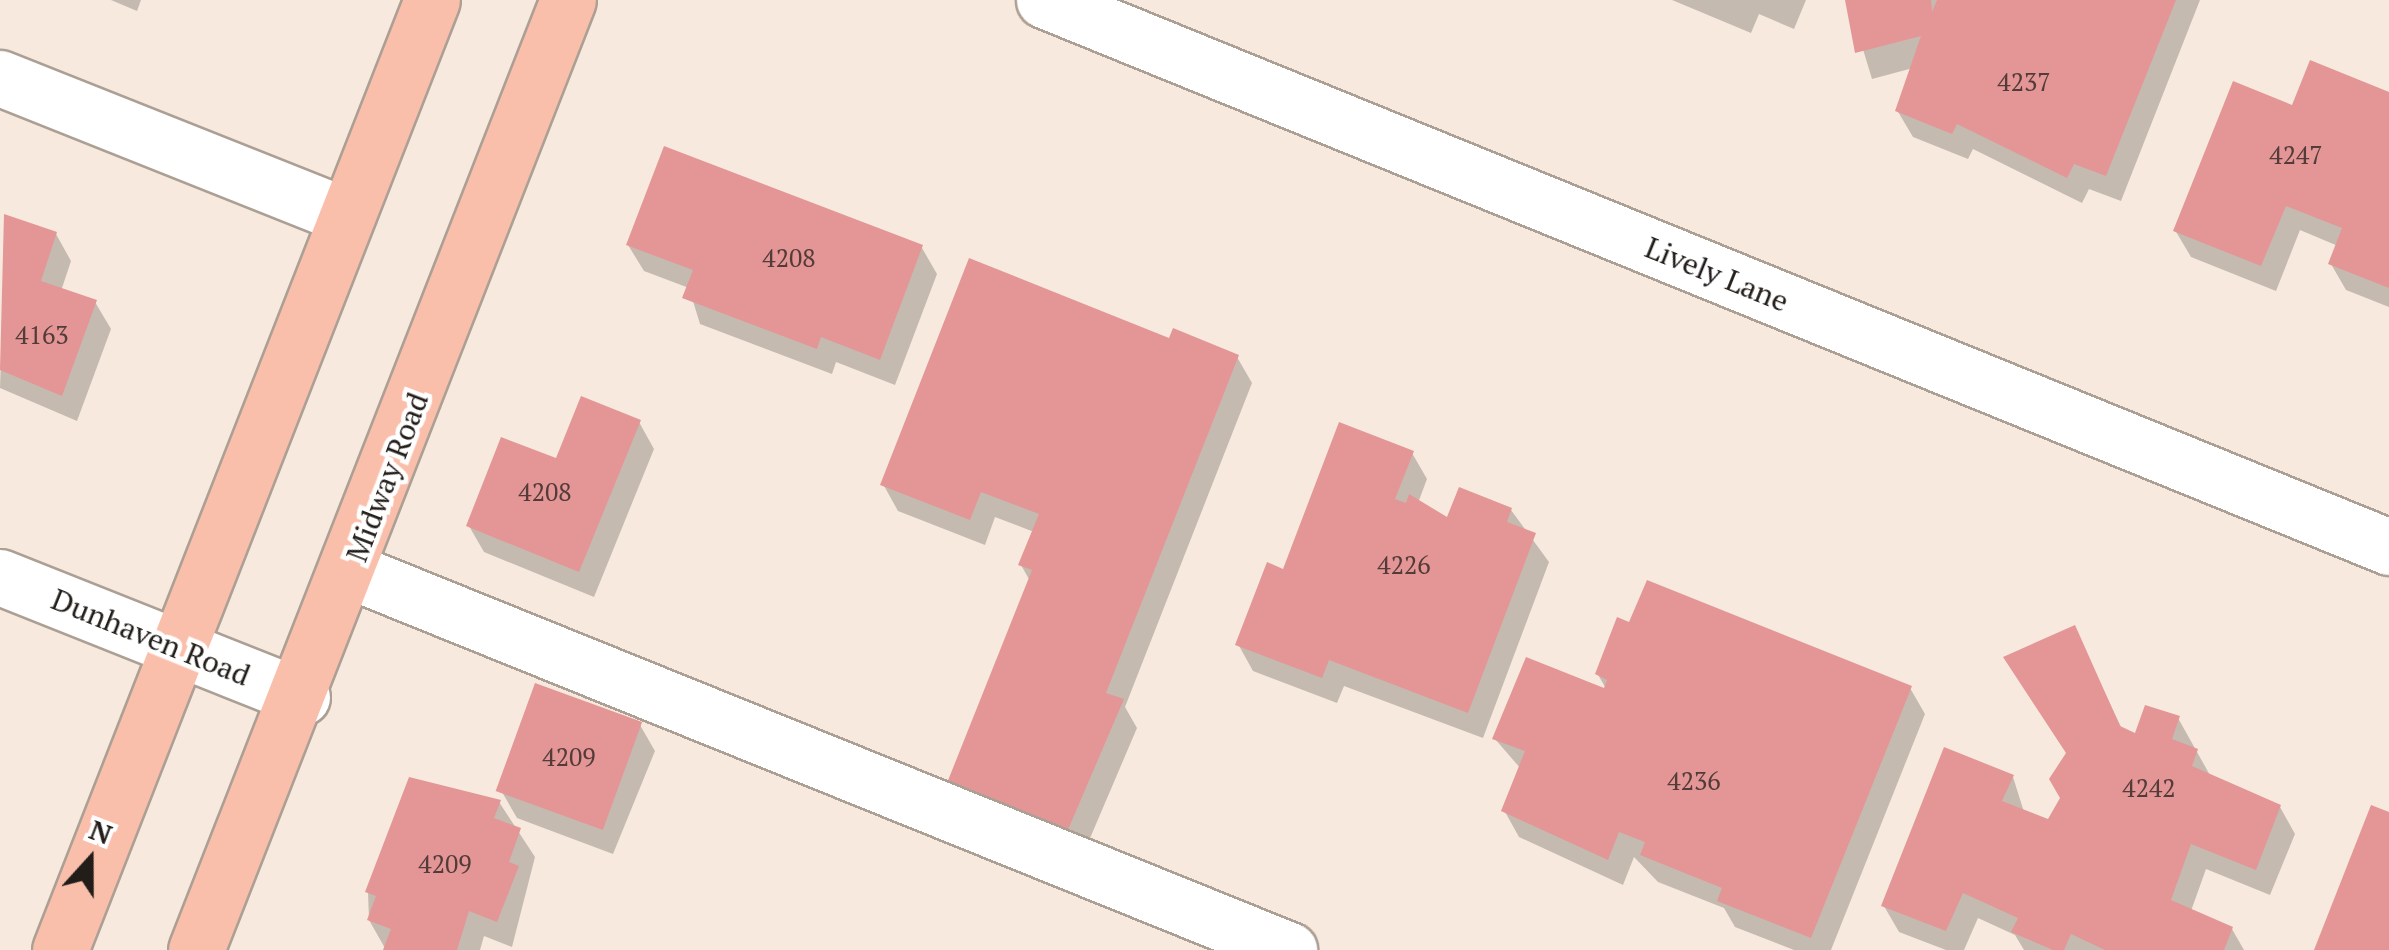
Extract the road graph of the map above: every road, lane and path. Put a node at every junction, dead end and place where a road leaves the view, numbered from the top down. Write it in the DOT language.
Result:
graph roads {
  1 [pos="432,0"];
  2 [pos="568,0"];
  3 [pos="1044,0"];
  4 [pos="0,78"];
  5 [pos="346,216"];
  6 [pos="2389,547"];
  7 [pos="351,570"];
  8 [pos="0,577"];
  9 [pos="176,646"];
  10 [pos="302,697"];
  11 [pos="60,950"];
  12 [pos="196,950"];
  13 [pos="1290,950"];
  1 -- 5 [label="main road"];
  2 -- 7 [label="main road, Midway Road"];
  3 -- 6 [label="street, Lively Lane"];
  4 -- 5 [label="street"];
  5 -- 9 [label="main road"];
  7 -- 10 [label="main road, Midway Road"];
  7 -- 13 [label="street"];
  8 -- 9 [label="street, Dunhaven Road"];
  9 -- 10 [label="street, Dunhaven Road"];
  9 -- 11 [label="main road"];
  10 -- 12 [label="main road, Midway Road"];
}
